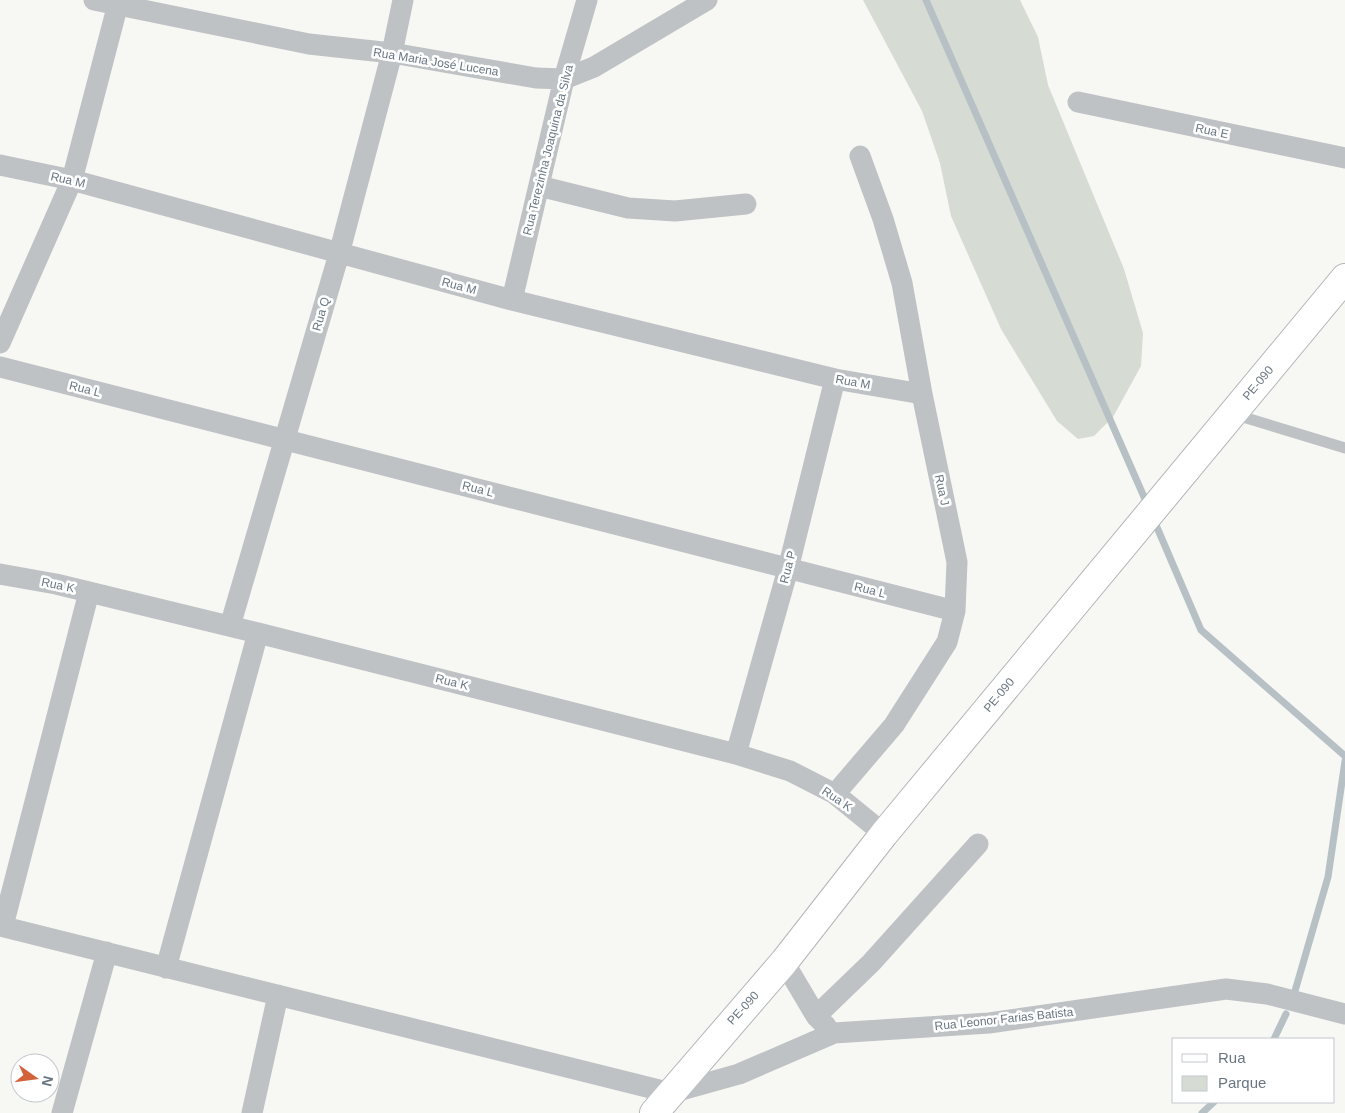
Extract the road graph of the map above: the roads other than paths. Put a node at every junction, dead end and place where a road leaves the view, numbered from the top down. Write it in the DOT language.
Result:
graph roads {
  1 [pos="94,0"];
  2 [pos="403,0"];
  3 [pos="587,0"];
  4 [pos="707,0"];
  5 [pos="119,2"];
  6 [pos="392,53"];
  7 [pos="564,79"];
  8 [pos="1078,102"];
  9 [pos="860,156"];
  10 [pos="1345,158"];
  11 [pos="0,165"];
  12 [pos="72,180"];
  13 [pos="539,186"];
  14 [pos="746,204"];
  15 [pos="339,254"];
  16 [pos="1345,278"];
  17 [pos="512,300"];
  18 [pos="0,343"];
  19 [pos="0,367"];
  20 [pos="836,379"];
  21 [pos="922,394"];
  22 [pos="1232,414"];
  23 [pos="285,439"];
  24 [pos="1345,448"];
  25 [pos="788,569"];
  26 [pos="0,574"];
  27 [pos="89,592"];
  28 [pos="955,611"];
  29 [pos="230,626"];
  30 [pos="258,633"];
  31 [pos="736,754"];
  32 [pos="835,794"];
  33 [pos="884,834"];
  34 [pos="978,844"];
  35 [pos="1,926"];
  36 [pos="107,952"];
  37 [pos="784,962"];
  38 [pos="166,968"];
  39 [pos="278,995"];
  40 [pos="1345,1014"];
  41 [pos="816,1016"];
  42 [pos="834,1033"];
  43 [pos="662,1103"];
  44 [pos="62,1113"];
  45 [pos="252,1113"];
  1 -- 5 [label="street, Rua Maria José Lucena"];
  2 -- 6 [label="street, Rua Q"];
  3 -- 7 [label="street, Rua Terezinha Joaquina da Silva"];
  4 -- 7 [label="street, Rua Maria José Lucena"];
  5 -- 6 [label="street, Rua Maria José Lucena"];
  5 -- 12 [label="street"];
  6 -- 7 [label="street, Rua Maria José Lucena"];
  6 -- 15 [label="street, Rua Q"];
  7 -- 13 [label="street, Rua Terezinha Joaquina da Silva"];
  8 -- 10 [label="street, Rua E"];
  9 -- 21 [label="street, Rua J"];
  11 -- 12 [label="street, Rua M"];
  12 -- 15 [label="street, Rua M"];
  12 -- 18 [label="street"];
  13 -- 14 [label="street"];
  13 -- 17 [label="street, Rua Terezinha Joaquina da Silva"];
  15 -- 17 [label="street, Rua M"];
  15 -- 23 [label="street, Rua Q"];
  16 -- 22 [label="main road, PE-090 / PE-090"];
  17 -- 20 [label="street, Rua M"];
  19 -- 23 [label="street, Rua L"];
  20 -- 21 [label="street, Rua M"];
  20 -- 25 [label="street, Rua P"];
  21 -- 28 [label="street, Rua J"];
  22 -- 24 [label="lane"];
  22 -- 33 [label="main road, PE-090 / PE-090"];
  23 -- 25 [label="street, Rua L"];
  23 -- 29 [label="street, Rua Q"];
  25 -- 28 [label="street, Rua L"];
  25 -- 31 [label="street, Rua P"];
  26 -- 27 [label="street, Rua K"];
  27 -- 29 [label="street, Rua K"];
  27 -- 35 [label="street"];
  28 -- 32 [label="street, Rua J"];
  29 -- 30 [label="street, Rua K"];
  30 -- 31 [label="street, Rua K"];
  30 -- 38 [label="street"];
  31 -- 32 [label="street, Rua K"];
  32 -- 33 [label="street, Rua K"];
  33 -- 37 [label="main road, PE-090 / PE-090"];
  34 -- 41 [label="street"];
  35 -- 36 [label="street"];
  36 -- 38 [label="street"];
  36 -- 44 [label="street"];
  37 -- 41 [label="street"];
  37 -- 43 [label="main road, PE-090 / PE-090"];
  38 -- 39 [label="street"];
  39 -- 43 [label="street"];
  39 -- 45 [label="street"];
  40 -- 42 [label="street, Rua Leonor Farias Batista"];
  41 -- 42 [label="street"];
  42 -- 43 [label="street, Rua Leonor Farias Batista"];
}
